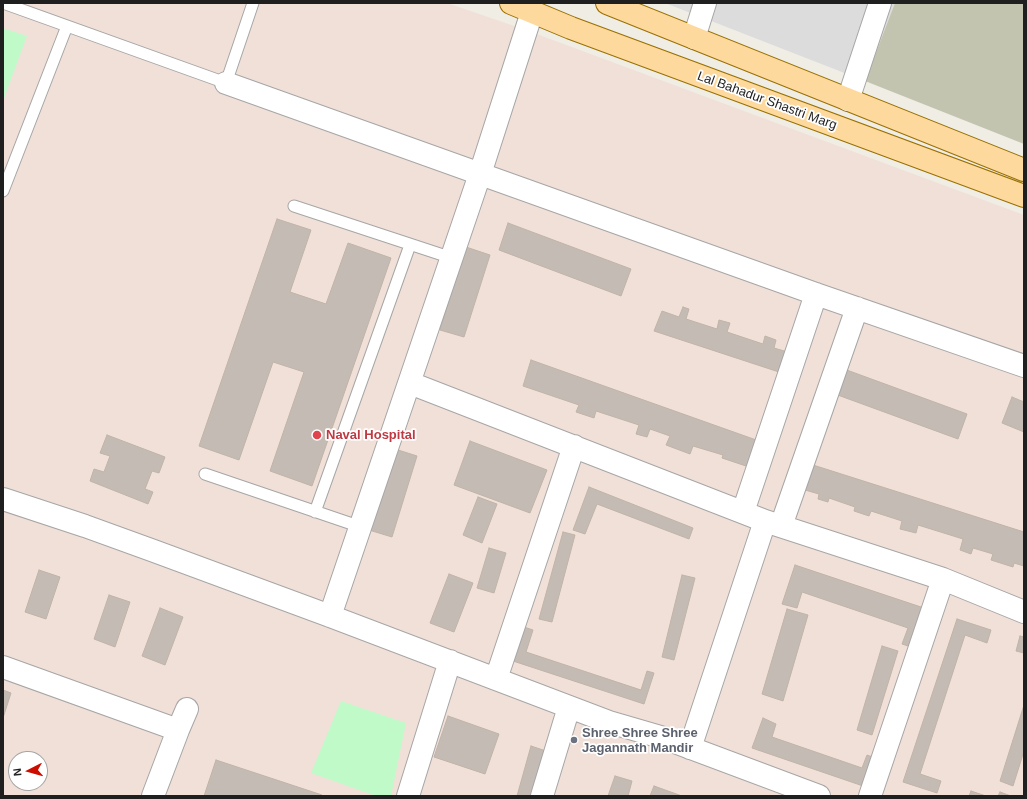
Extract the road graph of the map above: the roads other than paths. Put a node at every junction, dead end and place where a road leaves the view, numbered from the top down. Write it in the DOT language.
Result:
graph roads {
  1 [pos="3,3"];
  2 [pos="253,3"];
  3 [pos="511,3"];
  4 [pos="606,3"];
  5 [pos="705,3"];
  6 [pos="880,3"];
  7 [pos="532,12"];
  8 [pos="68,26"];
  9 [pos="694,38"];
  10 [pos="226,83"];
  11 [pos="848,100"];
  12 [pos="1024,170"];
  13 [pos="480,174"];
  14 [pos="3,191"];
  15 [pos="1024,196"];
  16 [pos="294,206"];
  17 [pos="410,245"];
  18 [pos="452,258"];
  19 [pos="816,294"];
  20 [pos="857,308"];
  21 [pos="1024,366"];
  22 [pos="410,383"];
  23 [pos="574,446"];
  24 [pos="206,474"];
  25 [pos="3,499"];
  26 [pos="315,512"];
  27 [pos="743,512"];
  28 [pos="773,523"];
  29 [pos="361,527"];
  30 [pos="942,579"];
  31 [pos="1024,612"];
  32 [pos="330,616"];
  33 [pos="450,662"];
  34 [pos="3,666"];
  35 [pos="496,679"];
  36 [pos="569,707"];
  37 [pos="187,709"];
  38 [pos="178,730"];
  39 [pos="690,748"];
  40 [pos="153,796"];
  41 [pos="408,796"];
  42 [pos="542,796"];
  43 [pos="819,796"];
  44 [pos="870,796"];
  1 -- 8 [label="lane"];
  2 -- 10 [label="lane"];
  3 -- 7 [label="main road, Lal Bahadur Shastri Marg"];
  4 -- 9 [label="main road"];
  5 -- 9 [label="street"];
  6 -- 11 [label="street"];
  7 -- 13 [label="street"];
  7 -- 15 [label="main road, Lal Bahadur Shastri Marg"];
  8 -- 10 [label="lane"];
  8 -- 14 [label="lane"];
  9 -- 11 [label="main road"];
  10 -- 13 [label="street"];
  11 -- 12 [label="main road"];
  13 -- 18 [label="street"];
  13 -- 19 [label="street"];
  16 -- 17 [label="lane"];
  17 -- 18 [label="lane"];
  17 -- 26 [label="lane"];
  18 -- 22 [label="street"];
  19 -- 20 [label="street"];
  19 -- 27 [label="street"];
  20 -- 21 [label="street"];
  20 -- 28 [label="street"];
  22 -- 23 [label="street"];
  22 -- 29 [label="street"];
  23 -- 27 [label="street"];
  23 -- 35 [label="street"];
  24 -- 26 [label="lane"];
  25 -- 32 [label="street"];
  26 -- 29 [label="lane"];
  27 -- 28 [label="street"];
  28 -- 30 [label="street"];
  28 -- 39 [label="street"];
  29 -- 32 [label="street"];
  30 -- 31 [label="street"];
  30 -- 44 [label="street"];
  32 -- 33 [label="street"];
  33 -- 35 [label="street"];
  33 -- 41 [label="street"];
  34 -- 38 [label="street"];
  35 -- 36 [label="street"];
  36 -- 39 [label="street"];
  36 -- 42 [label="street"];
  37 -- 38 [label="street"];
  38 -- 40 [label="street"];
  39 -- 43 [label="street"];
}
